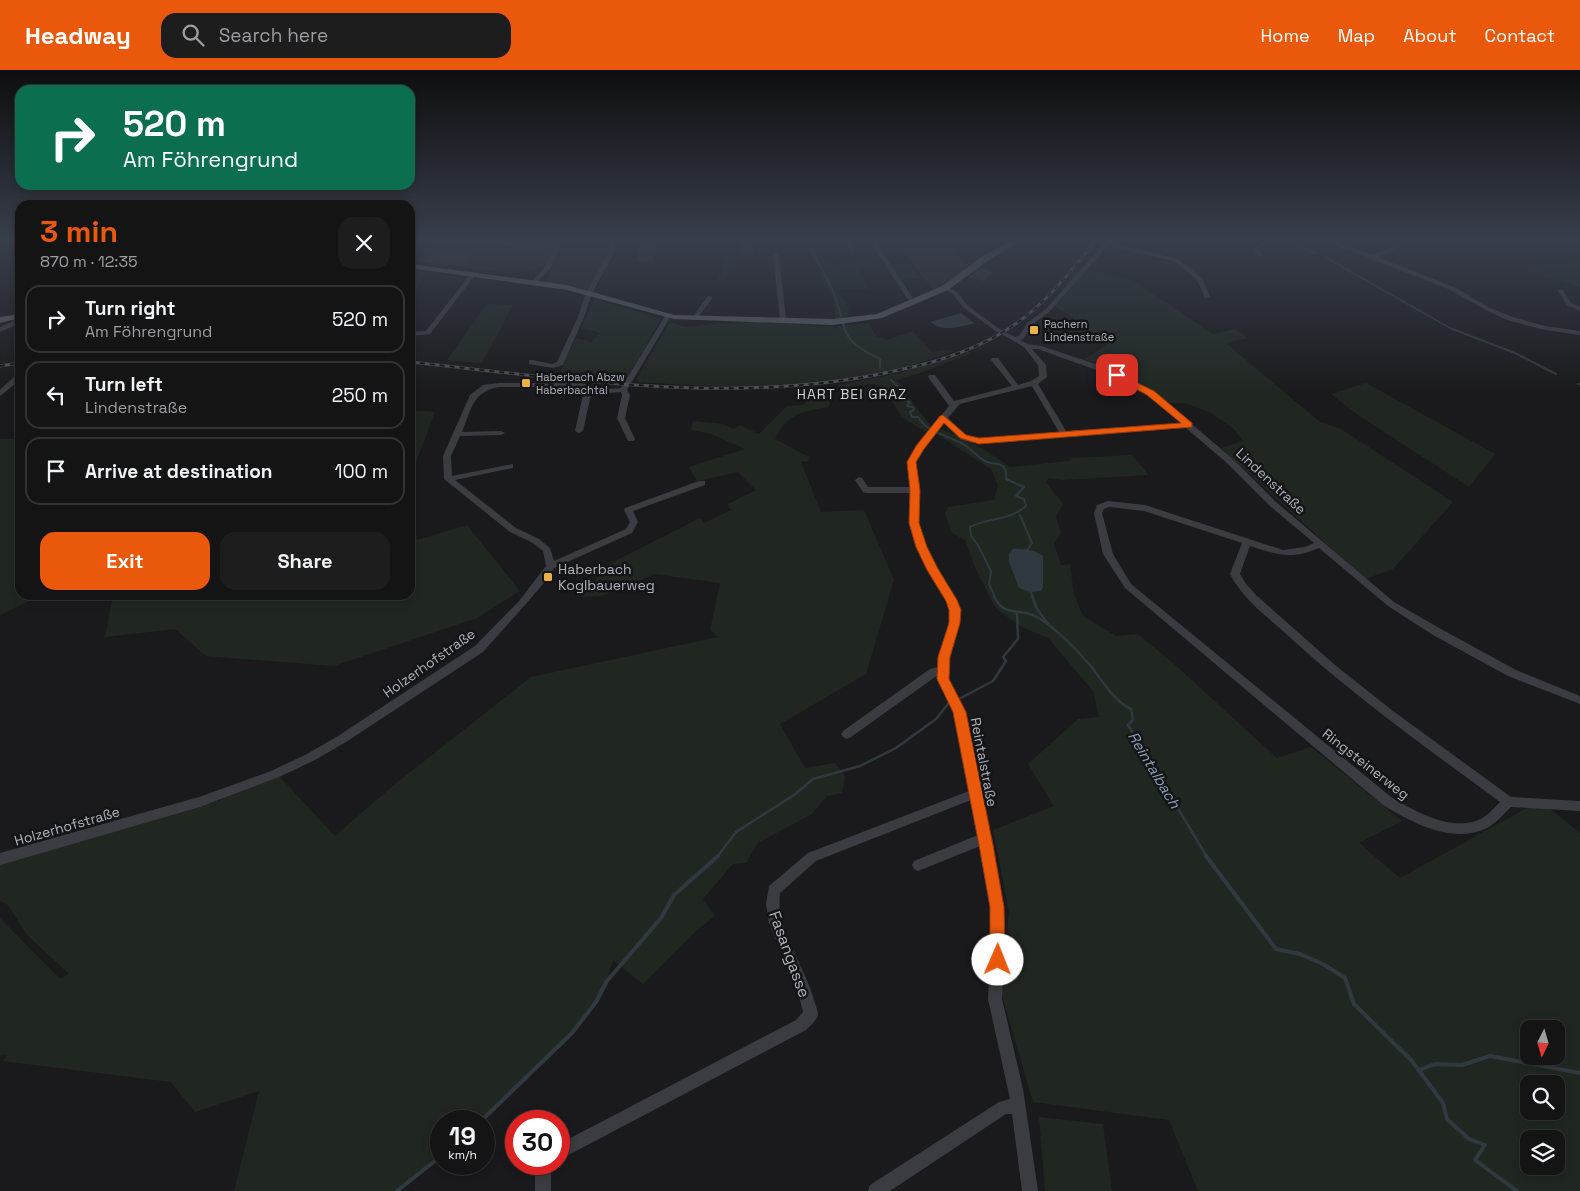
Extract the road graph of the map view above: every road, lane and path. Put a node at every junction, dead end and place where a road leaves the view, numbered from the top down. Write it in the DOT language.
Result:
graph roads {
  1 [pos="461,290"];
  2 [pos="579,290"];
  3 [pos="780,290"];
  4 [pos="905,290"];
  5 [pos="940,290"];
  6 [pos="950,290"];
  7 [pos="1066,290"];
  8 [pos="1204,290"];
  9 [pos="1456,290"];
  10 [pos="1561,291"];
  11 [pos="589,292"];
  12 [pos="710,297"];
  13 [pos="1207,297"];
  14 [pos="913,303"];
  15 [pos="1580,309"];
  16 [pos="668,316"];
  17 [pos="15,317"];
  18 [pos="694,319"];
  19 [pos="783,319"];
  20 [pos="0,320"];
  21 [pos="15,322"];
  22 [pos="0,330"];
  23 [pos="428,333"];
  24 [pos="1580,333"];
  25 [pos="415,334"];
  26 [pos="439,336"];
  27 [pos="1016,338"];
  28 [pos="1026,346"];
  29 [pos="995,360"];
  30 [pos="532,362"];
  31 [pos="932,378"];
  32 [pos="15,380"];
  33 [pos="1034,383"];
  34 [pos="592,387"];
  35 [pos="1016,387"];
  36 [pos="623,390"];
  37 [pos="0,394"];
  38 [pos="953,406"];
  39 [pos="943,418"];
  40 [pos="1189,425"];
  41 [pos="579,431"];
  42 [pos="501,433"];
  43 [pos="457,434"];
  44 [pos="1064,434"];
  45 [pos="631,439"];
  46 [pos="510,466"];
  47 [pos="448,479"];
  48 [pos="859,480"];
  49 [pos="702,484"];
  50 [pos="915,490"];
  51 [pos="1247,543"];
  52 [pos="1321,544"];
  53 [pos="551,566"];
  54 [pos="942,671"];
  55 [pos="1580,700"];
  56 [pos="847,734"];
  57 [pos="974,794"];
  58 [pos="1510,802"];
  59 [pos="1580,806"];
  60 [pos="985,838"];
  61 [pos="0,859"];
  62 [pos="918,865"];
  63 [pos="1018,1106"];
  64 [pos="570,1146"];
  65 [pos="542,1175"];
  66 [pos="543,1191"];
  67 [pos="876,1191"];
  68 [pos="1030,1191"];
  1 -- 23 [label="street"];
  2 -- 11 [label="main road"];
  3 -- 19 [label="street"];
  4 -- 14 [label="street"];
  5 -- 14 [label="main road"];
  6 -- 27 [label="street, Lindenstraße"];
  7 -- 27 [label="street"];
  8 -- 13 [label="street"];
  9 -- 24 [label="street"];
  10 -- 15 [label="street"];
  11 -- 16 [label="main road"];
  11 -- 30 [label="street"];
  12 -- 18 [label="street"];
  14 -- 19 [label="main road"];
  16 -- 18 [label="main road"];
  16 -- 36 [label="street"];
  17 -- 20 [label="main road"];
  18 -- 19 [label="main road"];
  21 -- 22 [label="street"];
  23 -- 25 [label="street"];
  23 -- 26 [label="street"];
  27 -- 28 [label="street, Lindenstraße"];
  28 -- 33 [label="street"];
  28 -- 40 [label="street, Lindenstraße"];
  29 -- 35 [label="street"];
  31 -- 38 [label="street"];
  32 -- 37 [label="street"];
  33 -- 35 [label="street"];
  33 -- 44 [label="street"];
  34 -- 36 [label="street"];
  34 -- 41 [label="street"];
  34 -- 43 [label="street"];
  35 -- 38 [label="street"];
  36 -- 45 [label="street"];
  38 -- 39 [label="street"];
  39 -- 44 [label="street"];
  39 -- 50 [label="street"];
  40 -- 44 [label="street"];
  40 -- 52 [label="street, Lindenstraße"];
  42 -- 43 [label="street"];
  43 -- 47 [label="street"];
  46 -- 47 [label="street"];
  47 -- 53 [label="street"];
  48 -- 50 [label="street"];
  49 -- 53 [label="street"];
  50 -- 54 [label="street"];
  51 -- 52 [label="street, Ringsteinerweg"];
  51 -- 58 [label="street"];
  51 -- 58 [label="street, Ringsteinerweg"];
  52 -- 55 [label="street, Lindenstraße"];
  53 -- 61 [label="street, Holzerhofstraße"];
  54 -- 56 [label="street"];
  54 -- 57 [label="street, Reintalstraße"];
  57 -- 60 [label="street, Reintalstraße"];
  57 -- 64 [label="street, Fasangasse"];
  58 -- 59 [label="street"];
  60 -- 62 [label="street"];
  60 -- 63 [label="street, Reintalstraße"];
  63 -- 67 [label="street"];
  63 -- 68 [label="street, Reintalstraße"];
  65 -- 66 [label="street"];
}
